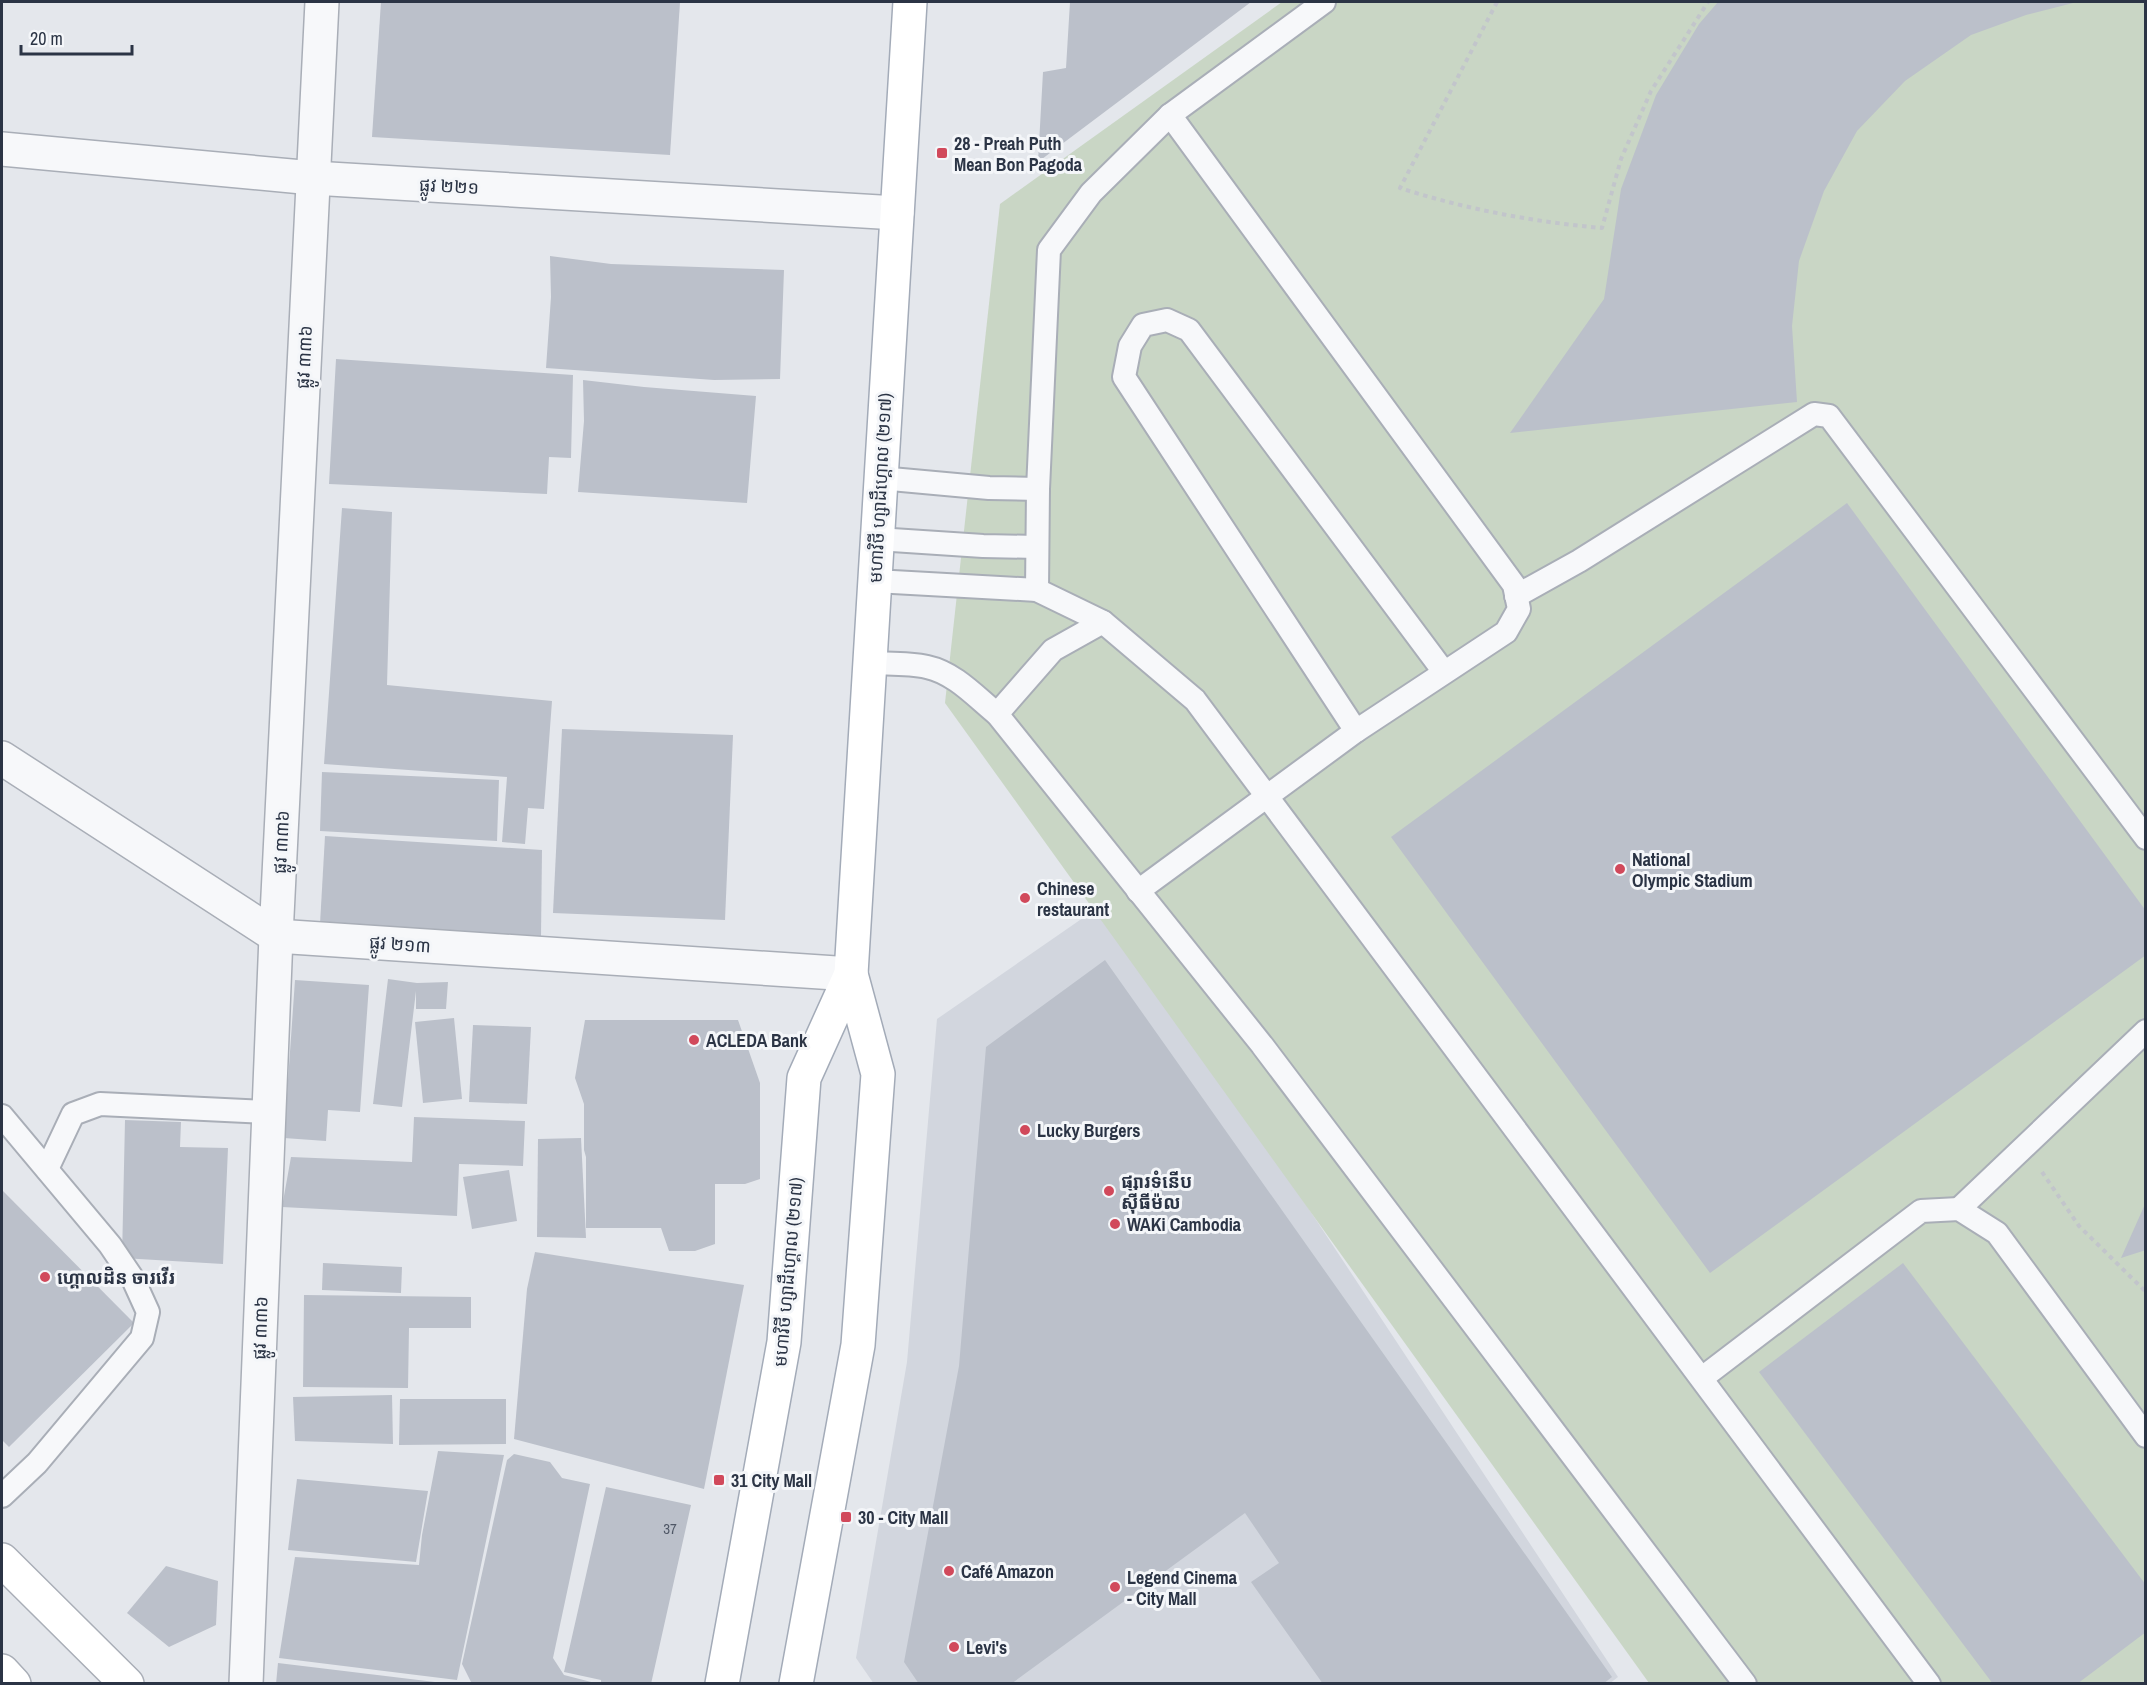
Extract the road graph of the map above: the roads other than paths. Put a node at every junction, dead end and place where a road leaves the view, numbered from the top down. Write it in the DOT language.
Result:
graph roads {
  1 [pos="322,2"];
  2 [pos="910,2"];
  3 [pos="1324,2"];
  4 [pos="1170,115"];
  5 [pos="2,150"];
  6 [pos="313,178"];
  7 [pos="897,213"];
  8 [pos="880,478"];
  9 [pos="1038,489"];
  10 [pos="877,539"];
  11 [pos="1037,547"];
  12 [pos="875,582"];
  13 [pos="1037,590"];
  14 [pos="1516,596"];
  15 [pos="1103,622"];
  16 [pos="870,663"];
  17 [pos="1444,672"];
  18 [pos="997,714"];
  19 [pos="1356,730"];
  20 [pos="2,758"];
  21 [pos="1265,796"];
  22 [pos="2145,838"];
  23 [pos="1138,891"];
  24 [pos="276,936"];
  25 [pos="851,974"];
  26 [pos="2145,1031"];
  27 [pos="268,1112"];
  28 [pos="2,1116"];
  29 [pos="47,1169"];
  30 [pos="1959,1209"];
  31 [pos="1702,1378"];
  32 [pos="2145,1436"];
  33 [pos="2,1496"];
  34 [pos="2,1560"];
  35 [pos="2,1671"];
  36 [pos="14,1683"];
  37 [pos="127,1683"];
  38 [pos="246,1683"];
  39 [pos="722,1683"];
  40 [pos="796,1683"];
  41 [pos="1745,1683"];
  42 [pos="1929,1683"];
  1 -- 6 [label="street, ផ្លូវ ៣៣៦"];
  2 -- 7 [label="main road, មហាវិថី ហ្សាដឹហ្គោល (២១៧)"];
  3 -- 4 [label="lane"];
  4 -- 9 [label="lane"];
  4 -- 14 [label="lane"];
  5 -- 6 [label="street, ផ្លូវ ២២១"];
  6 -- 7 [label="street, ផ្លូវ ២២១"];
  6 -- 24 [label="street, ផ្លូវ ៣៣៦"];
  7 -- 8 [label="main road, មហាវិថី ហ្សាដឹហ្គោល (២១៧)"];
  8 -- 9 [label="lane"];
  8 -- 10 [label="main road, មហាវិថី ហ្សាដឹហ្គោល (២១៧)"];
  9 -- 11 [label="lane"];
  10 -- 11 [label="lane"];
  10 -- 12 [label="main road, មហាវិថី ហ្សាដឹហ្គោល (២១៧)"];
  11 -- 13 [label="lane"];
  12 -- 13 [label="lane"];
  12 -- 16 [label="main road, មហាវិថី ហ្សាដឹហ្គោល (២១៧)"];
  13 -- 15 [label="lane"];
  14 -- 17 [label="lane"];
  14 -- 22 [label="lane"];
  15 -- 18 [label="lane"];
  15 -- 21 [label="lane"];
  16 -- 18 [label="lane"];
  16 -- 25 [label="main road, មហាវិថី ហ្សាដឹហ្គោល (២១៧)"];
  17 -- 19 [label="lane"];
  17 -- 19 [label="lane"];
  18 -- 23 [label="lane"];
  19 -- 21 [label="lane"];
  20 -- 24 [label="street, ផ្លូវ ២១៣"];
  21 -- 23 [label="lane"];
  21 -- 31 [label="lane"];
  23 -- 41 [label="lane"];
  24 -- 25 [label="street, ផ្លូវ ២១៣"];
  24 -- 27 [label="street, ផ្លូវ ៣៣៦"];
  25 -- 39 [label="main road, មហាវិថី ហ្សាដឹហ្គោល (២១៧)"];
  25 -- 40 [label="main road, មហាវិថី ហ្សាដឹហ្គោល (២១៧)"];
  26 -- 30 [label="lane"];
  27 -- 29 [label="lane"];
  27 -- 38 [label="street, ផ្លូវ ៣៣៦"];
  28 -- 29 [label="lane"];
  29 -- 33 [label="lane"];
  30 -- 31 [label="lane"];
  30 -- 32 [label="lane"];
  31 -- 42 [label="lane"];
  34 -- 37 [label="main road"];
  35 -- 36 [label="main road"];
}
